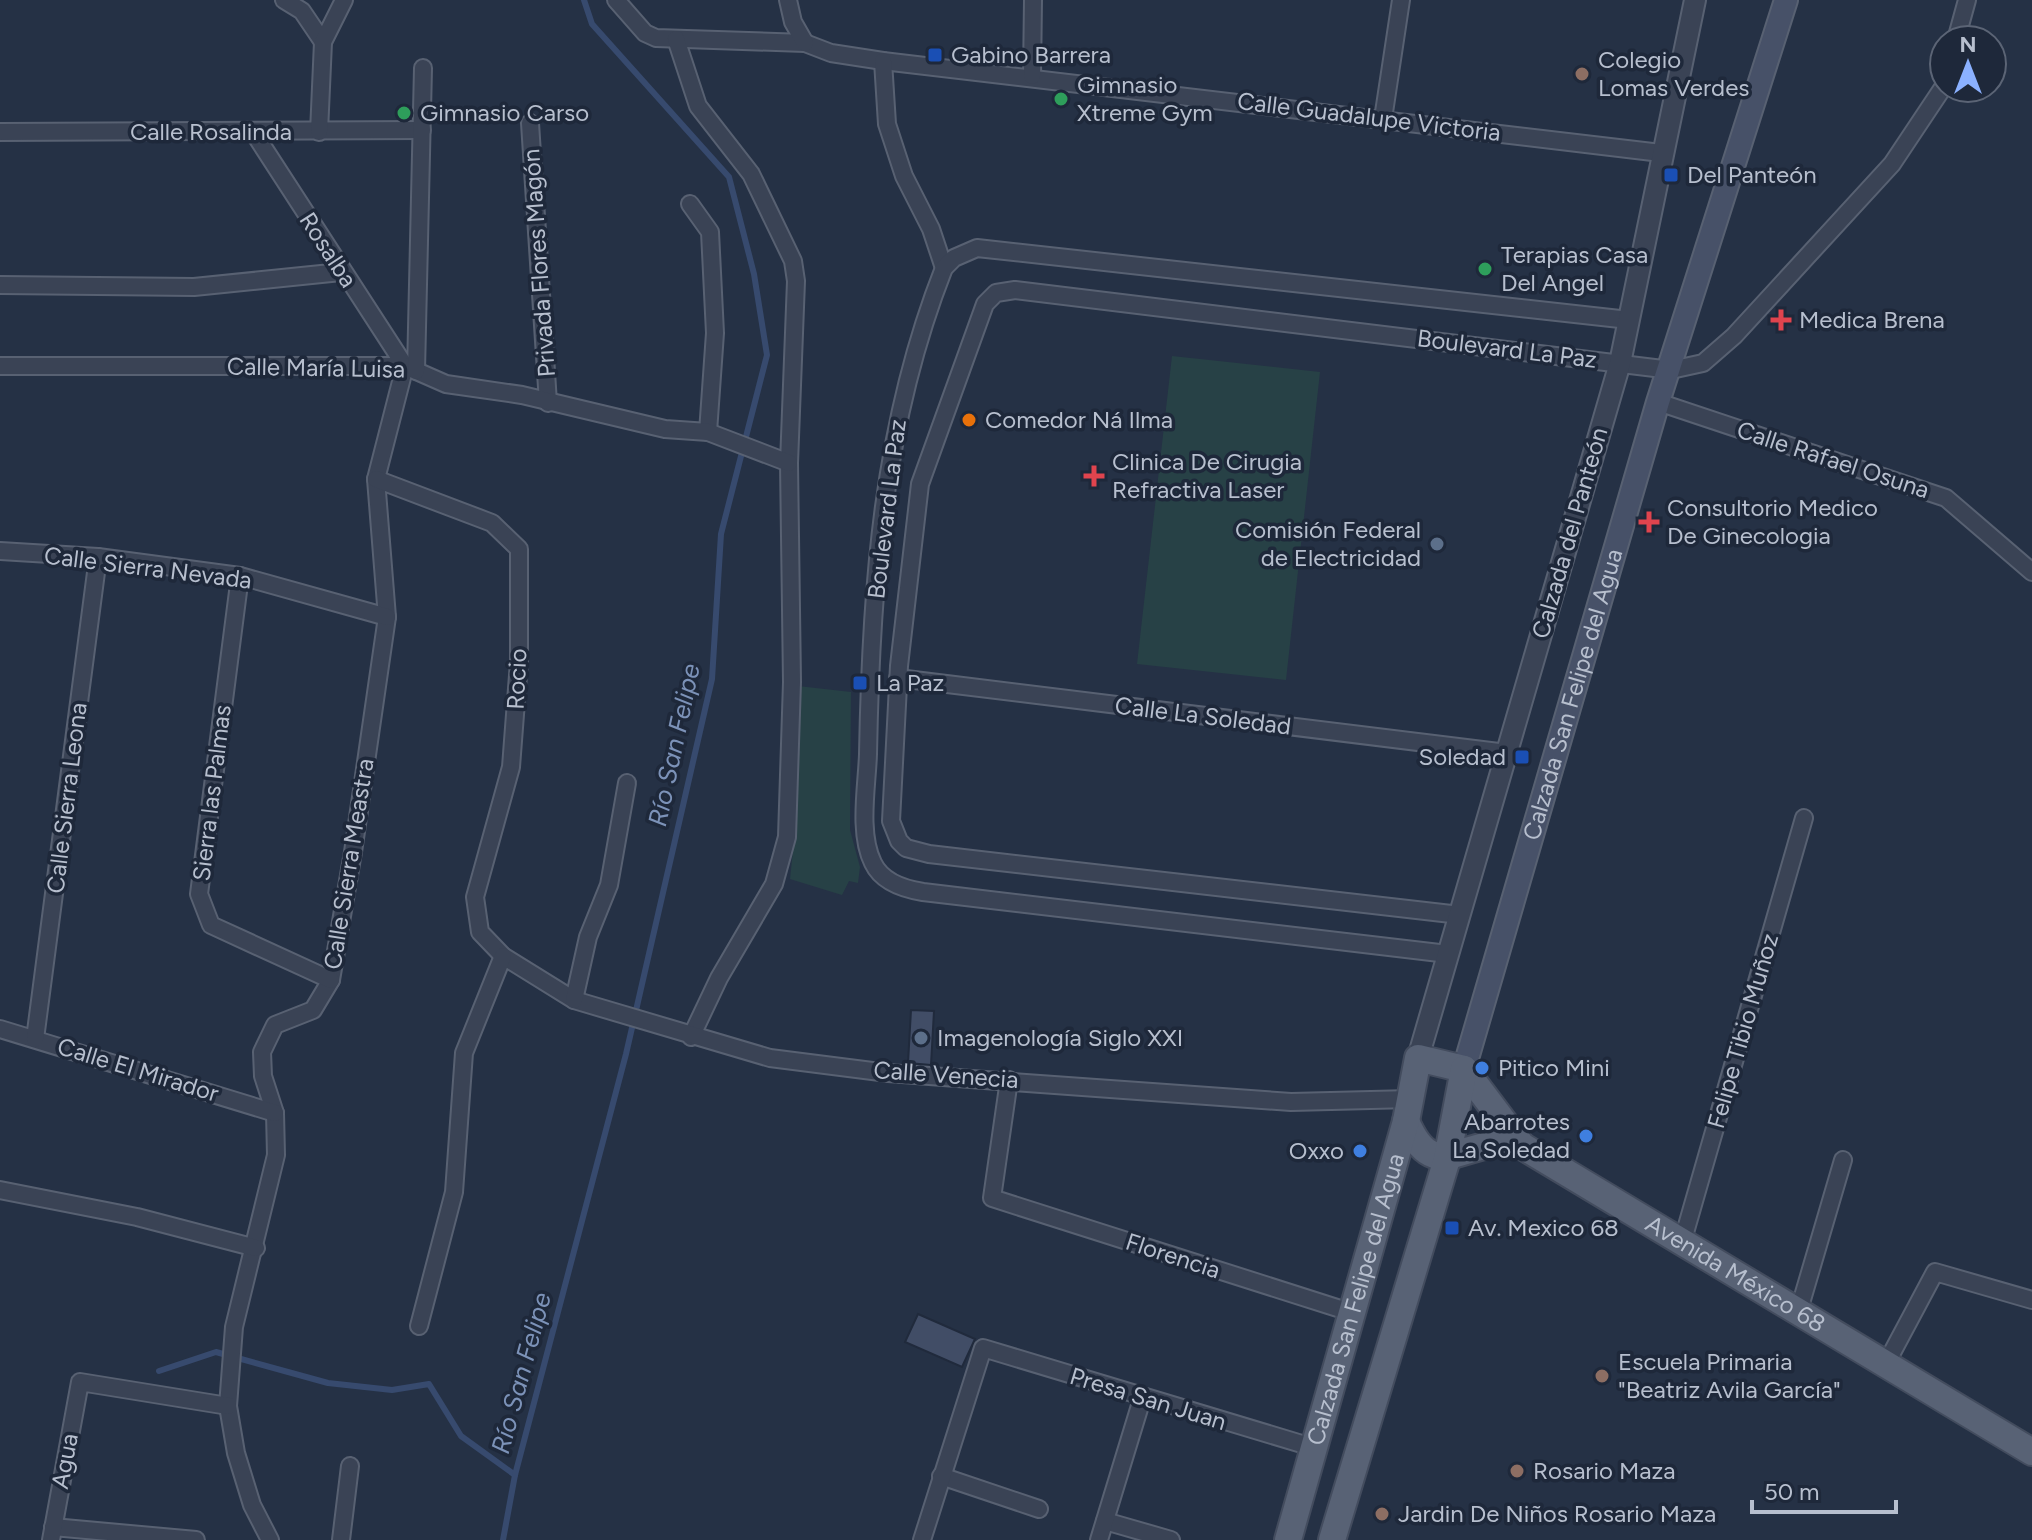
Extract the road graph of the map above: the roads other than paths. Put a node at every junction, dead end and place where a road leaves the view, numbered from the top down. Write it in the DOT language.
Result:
graph roads {
  1 [pos="284,0"];
  2 [pos="344,0"];
  3 [pos="616,0"];
  4 [pos="788,0"];
  5 [pos="1033,0"];
  6 [pos="1401,0"];
  7 [pos="1695,0"];
  8 [pos="1786,0"];
  9 [pos="1967,0"];
  10 [pos="1960,24"];
  11 [pos="676,39"];
  12 [pos="323,42"];
  13 [pos="805,43"];
  14 [pos="883,61"];
  15 [pos="423,68"];
  16 [pos="1032,76"];
  17 [pos="1932,104"];
  18 [pos="1383,119"];
  19 [pos="530,123"];
  20 [pos="422,130"];
  21 [pos="0,132"];
  22 [pos="319,132"];
  23 [pos="254,133"];
  24 [pos="1661,153"];
  25 [pos="690,204"];
  26 [pos="944,268"];
  27 [pos="341,272"];
  28 [pos="0,285"];
  29 [pos="1629,320"];
  30 [pos="1620,363"];
  31 [pos="0,366"];
  32 [pos="411,368"];
  33 [pos="1671,370"];
  34 [pos="1658,402"];
  35 [pos="548,403"];
  36 [pos="713,434"];
  37 [pos="789,463"];
  38 [pos="376,479"];
  39 [pos="0,551"];
  40 [pos="98,557"];
  41 [pos="2032,572"];
  42 [pos="240,576"];
  43 [pos="387,617"];
  44 [pos="898,678"];
  45 [pos="1507,753"];
  46 [pos="627,783"];
  47 [pos="1804,818"];
  48 [pos="1460,915"];
  49 [pos="1448,954"];
  50 [pos="503,956"];
  51 [pos="331,980"];
  52 [pos="574,1000"];
  53 [pos="0,1029"];
  54 [pos="691,1037"];
  55 [pos="35,1039"];
  56 [pos="1418,1058"];
  57 [pos="1464,1069"];
  58 [pos="1009,1080"];
  59 [pos="1408,1110"];
  60 [pos="275,1113"];
  61 [pos="1522,1146"];
  62 [pos="1447,1159"];
  63 [pos="1843,1160"];
  64 [pos="0,1190"];
  65 [pos="1682,1243"];
  66 [pos="256,1248"];
  67 [pos="2032,1300"];
  68 [pos="1799,1310"];
  69 [pos="1353,1313"];
  70 [pos="419,1326"];
  71 [pos="1887,1362"];
  72 [pos="1142,1399"];
  73 [pos="228,1406"];
  74 [pos="1315,1448"];
  75 [pos="2032,1452"];
  76 [pos="350,1466"];
  77 [pos="941,1476"];
  78 [pos="1039,1509"];
  79 [pos="1105,1521"];
  80 [pos="52,1534"];
  81 [pos="196,1540"];
  82 [pos="270,1540"];
  83 [pos="341,1540"];
  84 [pos="922,1540"];
  85 [pos="1099,1540"];
  86 [pos="1171,1540"];
  87 [pos="1288,1540"];
  88 [pos="1332,1540"];
  1 -- 12 [label="street"];
  2 -- 12 [label="street"];
  3 -- 11 [label="street, Calle Guadalupe Victoria"];
  4 -- 13 [label="street"];
  5 -- 16 [label="street"];
  6 -- 18 [label="street"];
  7 -- 24 [label="street, Calzada del Panteón"];
  8 -- 33 [label="main road, Calzada San Felipe del Agua"];
  9 -- 10 [label="street"];
  11 -- 13 [label="street, Calle Guadalupe Victoria"];
  11 -- 37 [label="street"];
  12 -- 22 [label="street"];
  13 -- 14 [label="street, Calle Guadalupe Victoria"];
  14 -- 16 [label="street, Calle Guadalupe Victoria"];
  14 -- 26 [label="street"];
  15 -- 20 [label="street, Calle Sierra Meastra"];
  16 -- 18 [label="street, Calle Guadalupe Victoria"];
  17 -- 33 [label="street"];
  18 -- 24 [label="street, Calle Guadalupe Victoria"];
  19 -- 35 [label="street, Privada Flores Magón"];
  20 -- 22 [label="street, Calle Rosalinda"];
  20 -- 32 [label="street, Calle Sierra Meastra"];
  21 -- 23 [label="street, Calle Rosalinda"];
  22 -- 23 [label="street, Calle Rosalinda"];
  23 -- 27 [label="street, Rosalba"];
  24 -- 29 [label="street, Calzada del Panteón"];
  25 -- 36 [label="street"];
  26 -- 29 [label="street, Boulevard La Paz"];
  26 -- 49 [label="street, Boulevard La Paz"];
  27 -- 28 [label="street"];
  27 -- 32 [label="street, Rosalba"];
  29 -- 30 [label="street, Calzada del Panteón"];
  30 -- 33 [label="street"];
  30 -- 44 [label="street, Boulevard La Paz"];
  30 -- 45 [label="street, Calzada del Panteón"];
  31 -- 32 [label="street, Calle María Luisa"];
  32 -- 35 [label="street, Calle María Luisa"];
  32 -- 38 [label="street, Calle Sierra Meastra"];
  33 -- 34 [label="main road, Calzada San Felipe del Agua"];
  34 -- 41 [label="street, Calle Rafael Osuna"];
  34 -- 57 [label="main road, Calzada San Felipe del Agua"];
  35 -- 36 [label="street, Calle María Luisa"];
  36 -- 37 [label="street, Calle María Luisa"];
  37 -- 54 [label="street"];
  38 -- 43 [label="street, Calle Sierra Meastra"];
  38 -- 50 [label="street, Rocio"];
  39 -- 40 [label="street, Calle Sierra Nevada"];
  40 -- 42 [label="street, Calle Sierra Nevada"];
  40 -- 55 [label="street, Calle Sierra Leona"];
  42 -- 43 [label="street, Calle Sierra Nevada"];
  42 -- 51 [label="street, Sierra las Palmas"];
  43 -- 51 [label="street, Calle Sierra Meastra"];
  44 -- 45 [label="street, Calle La Soledad"];
  44 -- 48 [label="street, Boulevard La Paz"];
  45 -- 48 [label="street, Calzada del Panteón"];
  46 -- 52 [label="street"];
  47 -- 65 [label="street, Felipe Tibio Muñoz"];
  48 -- 49 [label="street, Calzada del Panteón"];
  49 -- 56 [label="street, Calzada del Panteón"];
  50 -- 52 [label="street, Calle Venecia"];
  50 -- 70 [label="street"];
  51 -- 60 [label="street, Calle Sierra Meastra"];
  52 -- 54 [label="street, Calle Venecia"];
  53 -- 55 [label="street, Calle El Mirador"];
  54 -- 58 [label="street, Calle Venecia"];
  55 -- 60 [label="street, Calle El Mirador"];
  56 -- 57 [label="main road"];
  56 -- 59 [label="main road, Calzada San Felipe del Agua"];
  57 -- 61 [label="main road, Avenida México 68"];
  57 -- 62 [label="main road, Calzada San Felipe del Agua"];
  58 -- 59 [label="street, Calle Venecia"];
  58 -- 69 [label="street, Florencia"];
  59 -- 62 [label="main road"];
  59 -- 69 [label="main road, Calzada San Felipe del Agua"];
  60 -- 66 [label="street, Calle Sierra Meastra"];
  61 -- 62 [label="main road, Avenida México 68"];
  61 -- 65 [label="main road, Avenida México 68"];
  62 -- 88 [label="main road, Calzada San Felipe del Agua"];
  63 -- 68 [label="street"];
  64 -- 66 [label="street"];
  65 -- 68 [label="main road, Avenida México 68"];
  66 -- 73 [label="street, Calle Sierra Meastra"];
  67 -- 71 [label="street"];
  68 -- 71 [label="main road, Avenida México 68"];
  69 -- 74 [label="main road, Calzada San Felipe del Agua"];
  71 -- 75 [label="main road, Avenida México 68"];
  72 -- 74 [label="street, Presa San Juan"];
  72 -- 77 [label="street, Presa San Juan"];
  72 -- 79 [label="street"];
  73 -- 80 [label="street, Agua"];
  73 -- 82 [label="street, Calle Sierra Meastra"];
  74 -- 87 [label="main road, Calzada San Felipe del Agua"];
  76 -- 83 [label="street"];
  77 -- 78 [label="street"];
  77 -- 84 [label="street"];
  79 -- 85 [label="street"];
  79 -- 86 [label="street"];
  80 -- 81 [label="street"];
}
